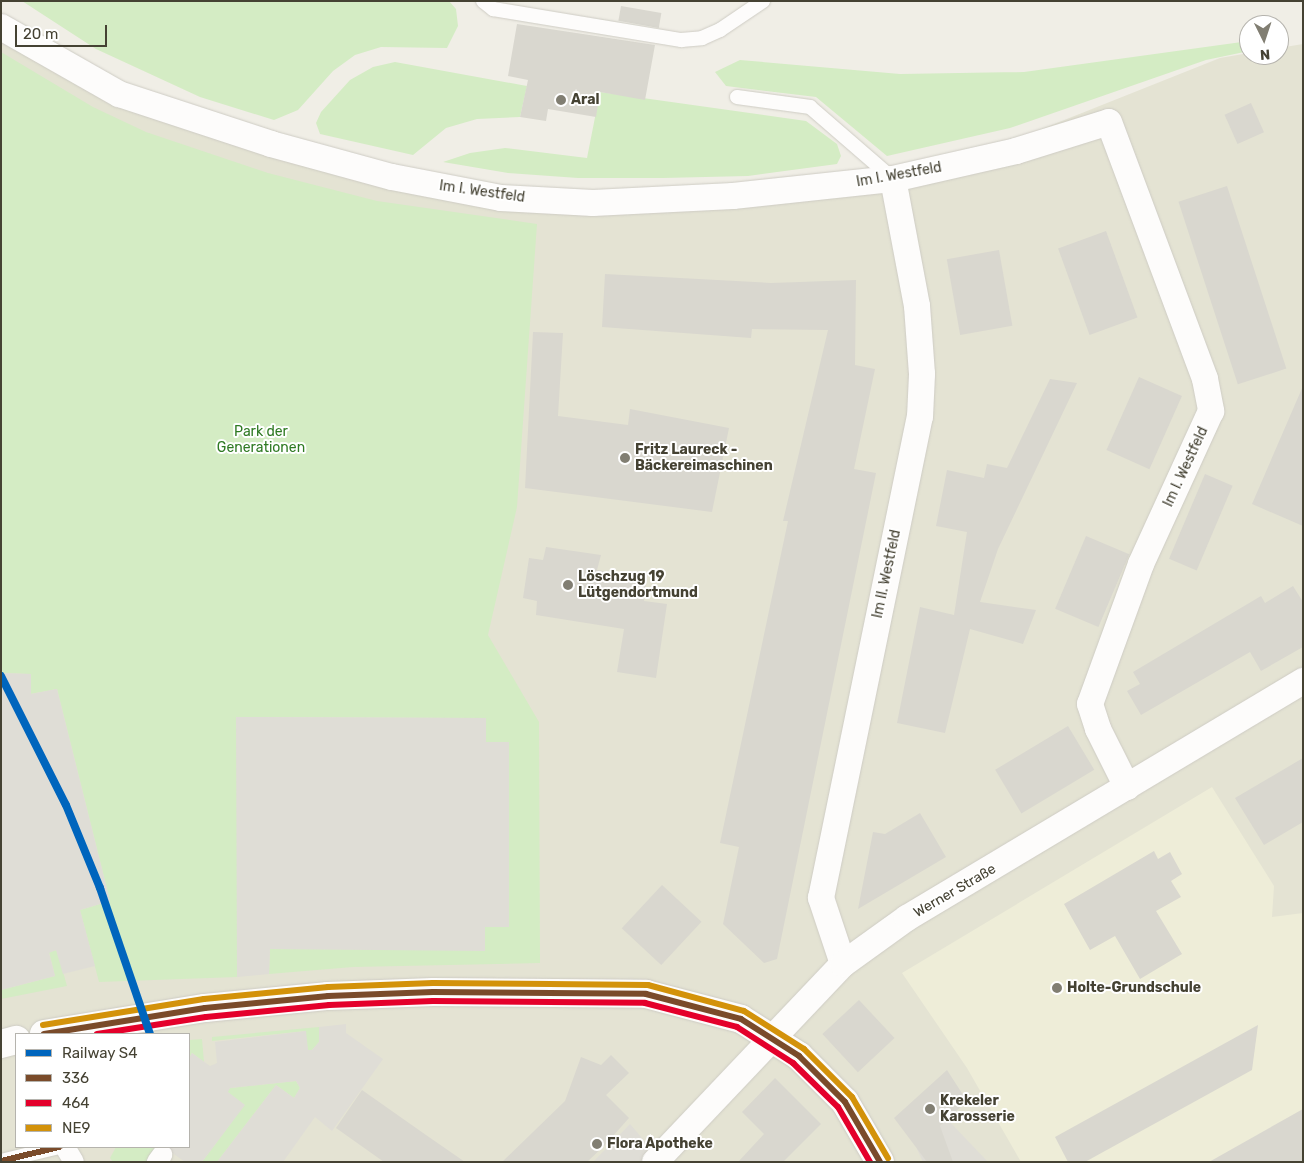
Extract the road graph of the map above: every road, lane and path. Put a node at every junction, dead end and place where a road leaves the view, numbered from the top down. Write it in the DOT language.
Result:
graph roads {
  1 [pos="483,1"];
  2 [pos="763,1"];
  3 [pos="1,27"];
  4 [pos="737,97"];
  5 [pos="893,179"];
  6 [pos="1303,681"];
  7 [pos="1127,787"];
  8 [pos="843,964"];
  9 [pos="91,1030"];
  10 [pos="56,1033"];
  11 [pos="773,1037"];
  12 [pos="15,1040"];
  13 [pos="1,1044"];
  14 [pos="55,1148"];
  15 [pos="66,1148"];
  16 [pos="1,1161"];
  17 [pos="74,1162"];
  18 [pos="655,1162"];
  19 [pos="880,1162"];
  1 -- 2 [label="lane"];
  3 -- 5 [label="street, Im I. Westfeld"];
  4 -- 5 [label="lane"];
  5 -- 7 [label="street, Im I. Westfeld"];
  5 -- 8 [label="street, Im II. Westfeld"];
  6 -- 7 [label="street, Werner Straße"];
  7 -- 8 [label="street, Werner Straße"];
  8 -- 11 [label="street, Werner Straße"];
  9 -- 10 [label="street"];
  9 -- 11 [label="street"];
  11 -- 18 [label="street, Werner Straße"];
  11 -- 19 [label="street"];
  12 -- 13 [label="street"];
  14 -- 16 [label="lane"];
  15 -- 17 [label="street"];
}
